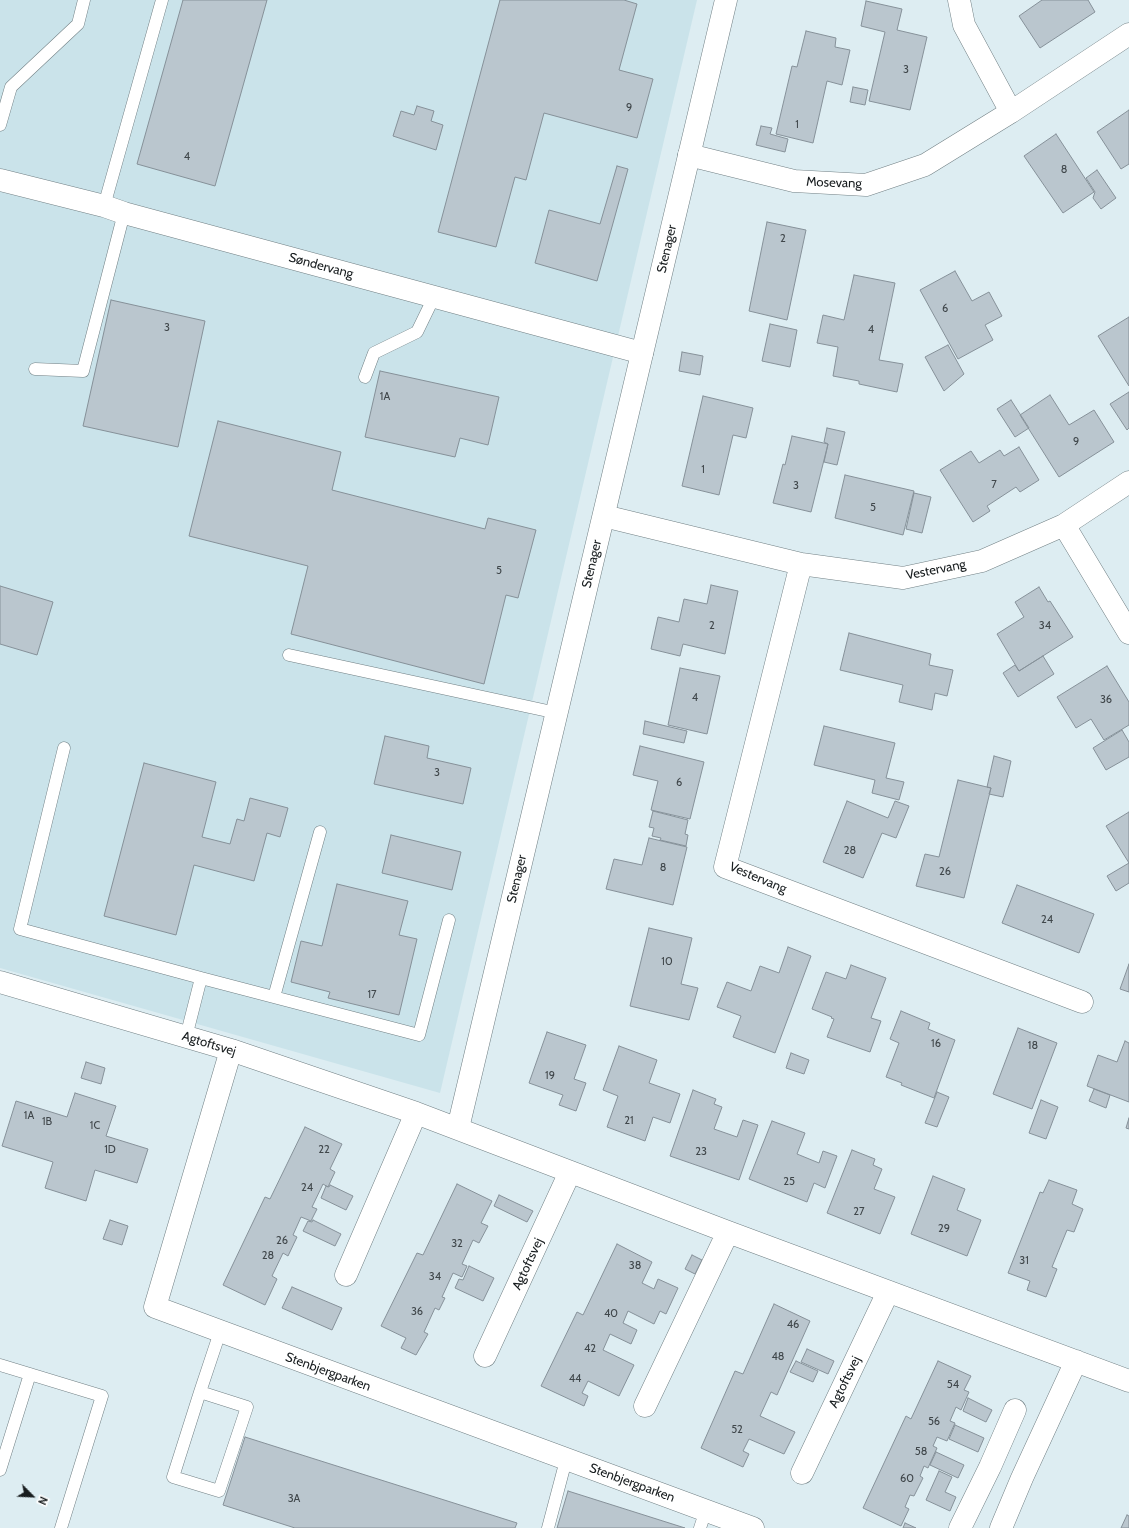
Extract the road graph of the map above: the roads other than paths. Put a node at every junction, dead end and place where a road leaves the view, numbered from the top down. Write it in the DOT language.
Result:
graph roads {
  1 [pos="84,0"];
  2 [pos="162,0"];
  3 [pos="726,0"];
  4 [pos="958,0"];
  5 [pos="1129,34"];
  6 [pos="5,86"];
  7 [pos="1011,112"];
  8 [pos="0,125"];
  9 [pos="689,155"];
  10 [pos="0,180"];
  11 [pos="114,210"];
  12 [pos="434,297"];
  13 [pos="642,353"];
  14 [pos="35,369"];
  15 [pos="365,377"];
  16 [pos="1129,482"];
  17 [pos="604,516"];
  18 [pos="1064,525"];
  19 [pos="801,564"];
  20 [pos="1129,633"];
  21 [pos="289,655"];
  22 [pos="557,713"];
  23 [pos="64,748"];
  24 [pos="320,832"];
  25 [pos="449,920"];
  26 [pos="201,978"];
  27 [pos="0,983"];
  28 [pos="274,997"];
  29 [pos="1082,1002"];
  30 [pos="186,1037"];
  31 [pos="231,1050"];
  32 [pos="416,1113"];
  33 [pos="458,1128"];
  34 [pos="570,1172"];
  35 [pos="728,1232"];
  36 [pos="346,1275"];
  37 [pos="888,1292"];
  38 [pos="220,1332"];
  39 [pos="485,1356"];
  40 [pos="1076,1361"];
  41 [pos="0,1365"];
  42 [pos="30,1374"];
  43 [pos="1129,1381"];
  44 [pos="200,1392"];
  45 [pos="644,1406"];
  46 [pos="1015,1410"];
  47 [pos="566,1460"];
  48 [pos="990,1468"];
  49 [pos="0,1470"];
  50 [pos="802,1473"];
  51 [pos="1022,1478"];
  52 [pos="703,1519"];
  53 [pos="61,1528"];
  54 [pos="548,1528"];
  55 [pos="753,1528"];
  56 [pos="960,1528"];
  57 [pos="1001,1528"];
  1 -- 6 [label="lane"];
  2 -- 11 [label="lane"];
  3 -- 9 [label="street, Stenager"];
  4 -- 7 [label="street"];
  5 -- 7 [label="street, Mosevang"];
  6 -- 8 [label="lane"];
  7 -- 9 [label="street, Mosevang"];
  9 -- 13 [label="street, Stenager"];
  10 -- 11 [label="street, Søndervang"];
  11 -- 12 [label="street, Søndervang"];
  11 -- 14 [label="lane"];
  12 -- 13 [label="street, Søndervang"];
  12 -- 15 [label="lane"];
  13 -- 17 [label="street, Stenager"];
  16 -- 18 [label="street, Vestervang"];
  17 -- 19 [label="street, Vestervang"];
  17 -- 22 [label="street, Stenager"];
  18 -- 19 [label="street, Vestervang"];
  18 -- 20 [label="street"];
  19 -- 29 [label="street, Vestervang"];
  21 -- 22 [label="lane"];
  22 -- 33 [label="street, Stenager"];
  23 -- 26 [label="lane"];
  24 -- 28 [label="lane"];
  25 -- 28 [label="lane"];
  26 -- 28 [label="lane"];
  26 -- 30 [label="lane"];
  27 -- 30 [label="street, Agtoftsvej"];
  30 -- 31 [label="street, Agtoftsvej"];
  31 -- 32 [label="street, Agtoftsvej"];
  31 -- 38 [label="street, Stenbjergparken"];
  32 -- 33 [label="street, Agtoftsvej"];
  32 -- 36 [label="street"];
  33 -- 34 [label="street, Agtoftsvej"];
  34 -- 35 [label="street, Agtoftsvej"];
  34 -- 39 [label="street, Agtoftsvej"];
  35 -- 37 [label="street, Agtoftsvej"];
  35 -- 45 [label="street"];
  37 -- 40 [label="street, Agtoftsvej"];
  37 -- 50 [label="street, Agtoftsvej"];
  38 -- 44 [label="lane"];
  38 -- 47 [label="street, Stenbjergparken"];
  40 -- 43 [label="street, Agtoftsvej"];
  40 -- 51 [label="street"];
  41 -- 42 [label="lane"];
  42 -- 49 [label="lane"];
  42 -- 53 [label="lane"];
  44 -- 44 [label="lane"];
  46 -- 48 [label="street"];
  47 -- 52 [label="street, Stenbjergparken"];
  47 -- 54 [label="lane"];
  48 -- 51 [label="street"];
  48 -- 56 [label="street"];
  51 -- 57 [label="street"];
  52 -- 55 [label="street, Stenbjergparken"];
}
